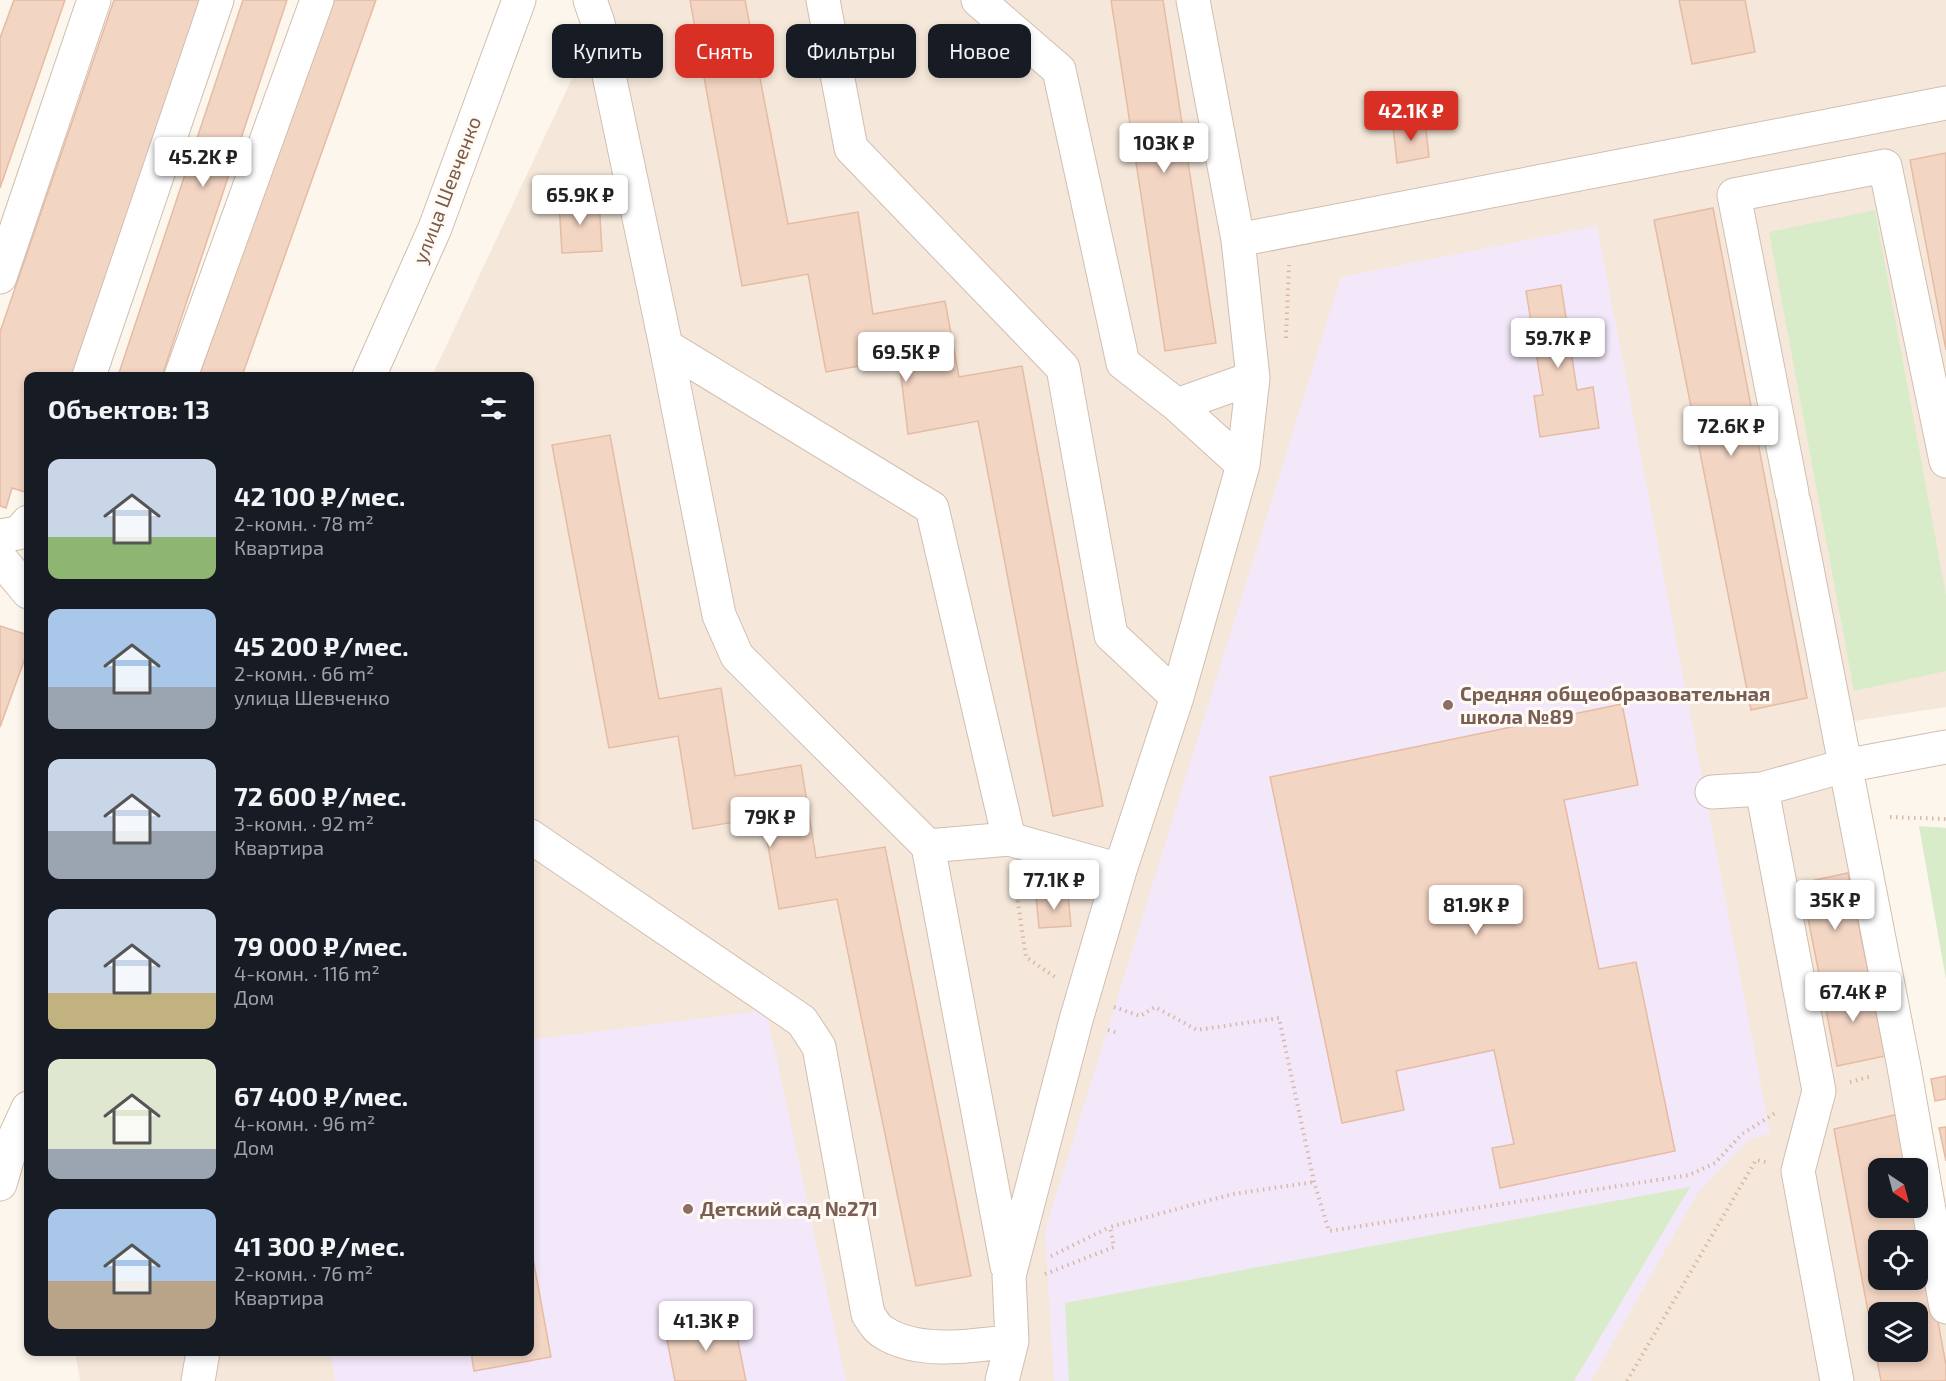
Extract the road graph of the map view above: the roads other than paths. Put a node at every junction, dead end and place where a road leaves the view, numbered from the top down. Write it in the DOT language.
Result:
graph roads {
  1 [pos="94,0"];
  2 [pos="217,0"];
  3 [pos="316,0"];
  4 [pos="519,0"];
  5 [pos="590,0"];
  6 [pos="823,0"];
  7 [pos="978,0"];
  8 [pos="1193,0"];
  9 [pos="1946,104"];
  10 [pos="1791,134"];
  11 [pos="1795,183"];
  12 [pos="1238,240"];
  13 [pos="0,277"];
  14 [pos="666,346"];
  15 [pos="90,372"];
  16 [pos="182,372"];
  17 [pos="371,372"];
  18 [pos="1253,378"];
  19 [pos="1178,405"];
  20 [pos="1946,461"];
  21 [pos="1244,465"];
  22 [pos="24,526"];
  23 [pos="0,536"];
  24 [pos="0,558"];
  25 [pos="24,587"];
  26 [pos="1177,697"];
  27 [pos="1946,747"];
  28 [pos="1844,766"];
  29 [pos="1762,789"];
  30 [pos="1712,792"];
  31 [pos="534,839"];
  32 [pos="1009,839"];
  33 [pos="928,846"];
  34 [pos="1120,870"];
  35 [pos="24,1117"];
  36 [pos="0,1184"];
  37 [pos="1023,1276"];
  38 [pos="1946,1307"];
  39 [pos="1012,1341"];
  40 [pos="202,1356"];
  41 [pos="198,1381"];
  42 [pos="1002,1381"];
  43 [pos="1837,1381"];
  1 -- 13 [label="street"];
  2 -- 15 [label="street"];
  3 -- 16 [label="street"];
  4 -- 17 [label="street, улица Шевченко"];
  5 -- 14 [label="street"];
  6 -- 26 [label="street"];
  7 -- 19 [label="street"];
  8 -- 12 [label="street"];
  9 -- 10 [label="street"];
  10 -- 11 [label="street"];
  10 -- 12 [label="street"];
  11 -- 20 [label="street"];
  11 -- 28 [label="street"];
  12 -- 18 [label="street"];
  14 -- 32 [label="street"];
  14 -- 33 [label="street"];
  18 -- 19 [label="street"];
  18 -- 21 [label="street"];
  19 -- 21 [label="street"];
  21 -- 26 [label="street"];
  22 -- 23 [label="street"];
  24 -- 25 [label="street"];
  26 -- 34 [label="street"];
  27 -- 28 [label="street"];
  28 -- 29 [label="street"];
  28 -- 38 [label="street"];
  29 -- 30 [label="street"];
  29 -- 43 [label="street"];
  31 -- 39 [label="street"];
  32 -- 33 [label="street"];
  32 -- 34 [label="street"];
  33 -- 37 [label="street"];
  34 -- 37 [label="street"];
  35 -- 36 [label="street"];
  37 -- 39 [label="street"];
  39 -- 42 [label="street"];
  40 -- 41 [label="street"];
}
